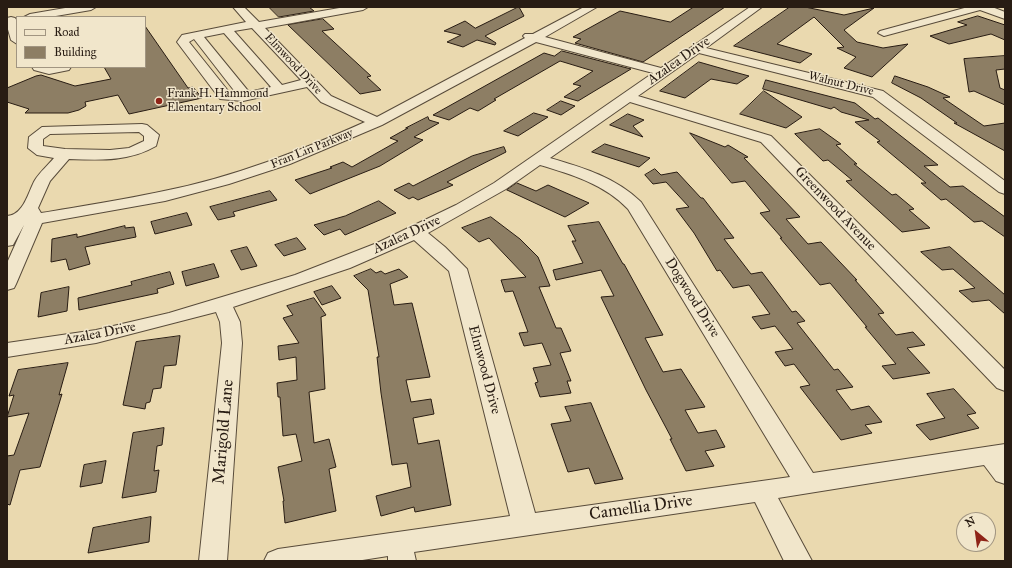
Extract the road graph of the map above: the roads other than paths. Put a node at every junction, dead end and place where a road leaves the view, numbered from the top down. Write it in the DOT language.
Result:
graph roads {
  1 [pos="91,7"];
  2 [pos="238,7"];
  3 [pos="363,7"];
  4 [pos="578,7"];
  5 [pos="592,7"];
  6 [pos="757,7"];
  7 [pos="981,7"];
  8 [pos="64,9"];
  9 [pos="34,16"];
  10 [pos="1005,16"];
  11 [pos="12,20"];
  12 [pos="256,25"];
  13 [pos="226,29"];
  14 [pos="884,33"];
  15 [pos="16,36"];
  16 [pos="529,36"];
  17 [pos="696,49"];
  18 [pos="42,68"];
  19 [pos="60,68"];
  20 [pos="663,72"];
  21 [pos="310,82"];
  22 [pos="279,89"];
  23 [pos="628,97"];
  24 [pos="372,119"];
  25 [pos="65,154"];
  26 [pos="537,158"];
  27 [pos="1005,188"];
  28 [pos="33,214"];
  29 [pos="10,218"];
  30 [pos="416,233"];
  31 [pos="7,241"];
  32 [pos="7,284"];
  33 [pos="222,305"];
  34 [pos="7,350"];
  35 [pos="1005,383"];
  36 [pos="1000,461"];
  37 [pos="807,484"];
  38 [pos="762,490"];
  39 [pos="525,524"];
  40 [pos="401,552"];
  41 [pos="213,561"];
  42 [pos="278,561"];
  43 [pos="798,561"];
  1 -- 8 [label="street"];
  2 -- 12 [label="street, Elmwood Drive"];
  3 -- 12 [label="street"];
  4 -- 16 [label="street, Fran Lin Parkway"];
  5 -- 16 [label="street, Fran Lin Parkway"];
  6 -- 17 [label="street, Azalea Drive"];
  7 -- 10 [label="street"];
  7 -- 14 [label="street"];
  8 -- 9 [label="street"];
  11 -- 15 [label="street"];
  12 -- 13 [label="street"];
  12 -- 21 [label="street, Elmwood Drive"];
  13 -- 22 [label="street"];
  13 -- 22 [label="street"];
  16 -- 20 [label="street"];
  16 -- 24 [label="street, Fran Lin Parkway"];
  17 -- 20 [label="street, Azalea Drive"];
  17 -- 27 [label="street, Walnut Drive"];
  18 -- 19 [label="street"];
  20 -- 23 [label="street, Azalea Drive"];
  21 -- 22 [label="street"];
  21 -- 24 [label="street, Elmwood Drive"];
  23 -- 26 [label="street, Azalea Drive"];
  23 -- 35 [label="street, Greenwood Avenue"];
  24 -- 28 [label="street, Fran Lin Parkway"];
  25 -- 25 [label="street"];
  25 -- 28 [label="street"];
  26 -- 30 [label="street, Azalea Drive"];
  26 -- 37 [label="street, Dogwood Drive"];
  28 -- 29 [label="street"];
  28 -- 32 [label="street"];
  29 -- 31 [label="street"];
  30 -- 33 [label="street, Azalea Drive"];
  30 -- 39 [label="street, Elmwood Drive"];
  33 -- 34 [label="street, Azalea Drive"];
  33 -- 41 [label="street, Marigold Lane"];
  36 -- 37 [label="street, Camellia Drive"];
  37 -- 38 [label="street, Camellia Drive"];
  38 -- 39 [label="street, Camellia Drive"];
  38 -- 43 [label="street"];
  39 -- 40 [label="street, Camellia Drive"];
  40 -- 42 [label="street, Camellia Drive"];
}
